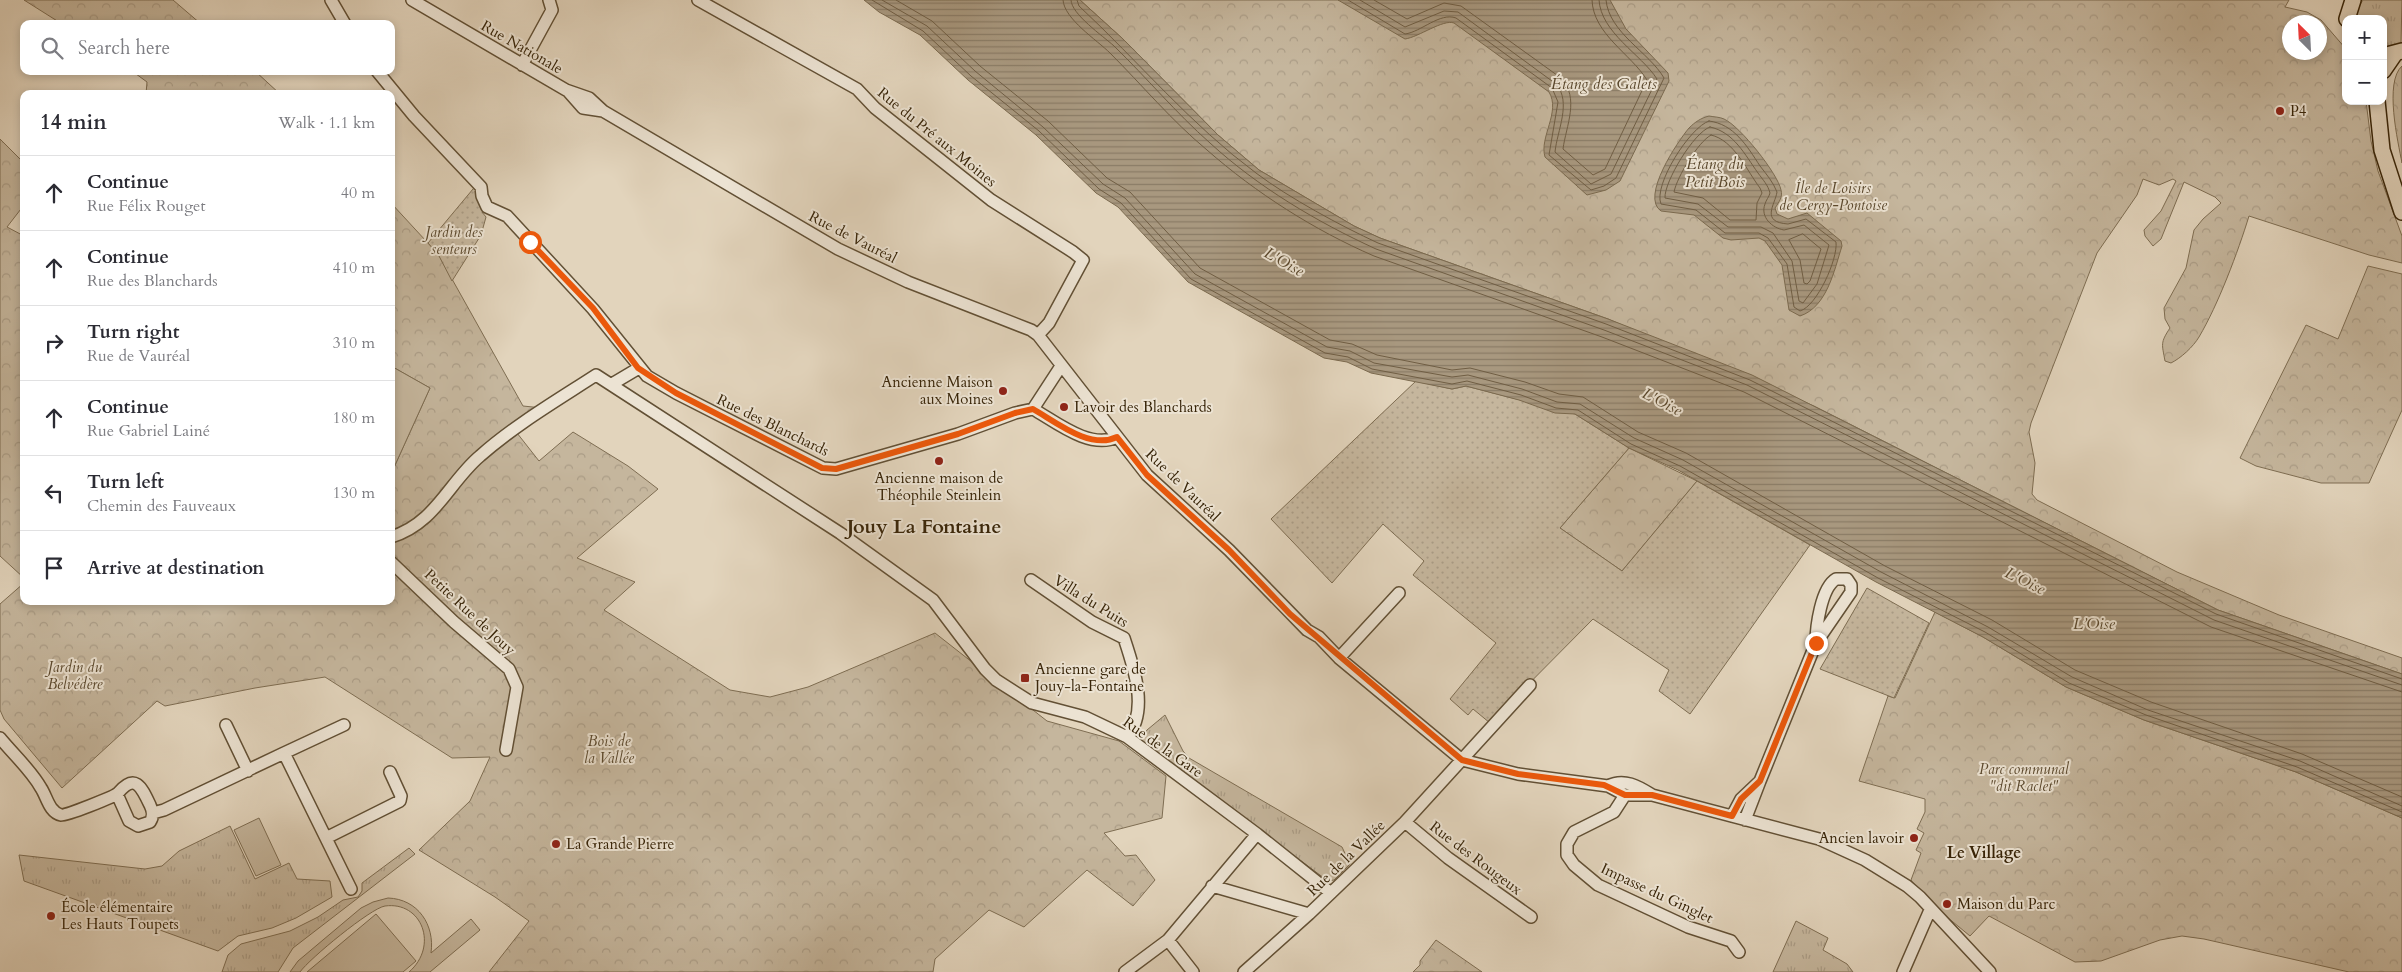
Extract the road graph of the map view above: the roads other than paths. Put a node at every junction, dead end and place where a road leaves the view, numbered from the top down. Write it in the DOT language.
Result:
graph roads {
  1 [pos="331,0"];
  2 [pos="412,0"];
  3 [pos="549,0"];
  4 [pos="698,0"];
  5 [pos="2353,0"];
  6 [pos="2348,15"];
  7 [pos="343,20"];
  8 [pos="522,66"];
  9 [pos="381,75"];
  10 [pos="393,90"];
  11 [pos="395,92"];
  12 [pos="2377,105"];
  13 [pos="687,160"];
  14 [pos="2402,212"];
  15 [pos="1038,335"];
  16 [pos="1061,366"];
  17 [pos="638,368"];
  18 [pos="612,384"];
  19 [pos="1033,409"];
  20 [pos="1117,437"];
  21 [pos="395,536"];
  22 [pos="395,566"];
  23 [pos="1030,580"];
  24 [pos="1399,592"];
  25 [pos="1816,643"];
  26 [pos="1339,658"];
  27 [pos="1530,685"];
  28 [pos="226,725"];
  29 [pos="344,725"];
  30 [pos="1127,737"];
  31 [pos="0,738"];
  32 [pos="506,750"];
  33 [pos="284,753"];
  34 [pos="1462,760"];
  35 [pos="248,771"];
  36 [pos="390,772"];
  37 [pos="1760,781"];
  38 [pos="1608,786"];
  39 [pos="117,794"];
  40 [pos="1625,795"];
  41 [pos="1652,795"];
  42 [pos="153,813"];
  43 [pos="1732,816"];
  44 [pos="1745,820"];
  45 [pos="1405,822"];
  46 [pos="1257,834"];
  47 [pos="326,838"];
  48 [pos="1212,886"];
  49 [pos="351,889"];
  50 [pos="1331,893"];
  51 [pos="1930,910"];
  52 [pos="1309,914"];
  53 [pos="1531,917"];
  54 [pos="1168,940"];
  55 [pos="1739,952"];
  56 [pos="1125,972"];
  57 [pos="1193,972"];
  58 [pos="1244,972"];
  59 [pos="1903,972"];
  60 [pos="1990,972"];
  1 -- 7 [label="street"];
  2 -- 8 [label="street, Rue Nationale"];
  3 -- 8 [label="street"];
  4 -- 15 [label="street, Rue du Pré aux Moines"];
  5 -- 6 [label="main road"];
  8 -- 13 [label="street, Rue Nationale"];
  9 -- 10 [label="street, Rue des Blanchards"];
  11 -- 17 [label="street, Rue des Blanchards"];
  12 -- 14 [label="main road"];
  13 -- 15 [label="street, Rue de Vauréal"];
  15 -- 16 [label="street, Rue de Vauréal"];
  16 -- 19 [label="street"];
  16 -- 20 [label="street, Rue de Vauréal"];
  17 -- 18 [label="street"];
  17 -- 19 [label="street, Rue des Blanchards"];
  18 -- 21 [label="street, Rue de la Gare"];
  18 -- 30 [label="street, Rue de la Gare"];
  19 -- 20 [label="street"];
  20 -- 26 [label="street, Rue de Vauréal"];
  22 -- 32 [label="street, Petite Rue de Jouy"];
  23 -- 30 [label="street, Villa du Puits"];
  24 -- 26 [label="street"];
  25 -- 25 [label="street"];
  25 -- 37 [label="street"];
  26 -- 34 [label="street, Rue de Vauréal"];
  27 -- 34 [label="street, Rue de la Vallée"];
  28 -- 35 [label="street"];
  29 -- 33 [label="street"];
  30 -- 46 [label="street, Rue de la Gare"];
  31 -- 39 [label="street"];
  33 -- 35 [label="street"];
  33 -- 47 [label="street"];
  34 -- 38 [label="street"];
  34 -- 45 [label="street, Rue de la Vallée"];
  35 -- 42 [label="street"];
  36 -- 47 [label="street"];
  37 -- 43 [label="street"];
  37 -- 44 [label="street"];
  38 -- 40 [label="street"];
  38 -- 41 [label="street"];
  39 -- 42 [label="street"];
  39 -- 42 [label="street"];
  40 -- 41 [label="street"];
  40 -- 55 [label="street, Impasse du Ginglet"];
  41 -- 43 [label="street"];
  43 -- 44 [label="street"];
  44 -- 51 [label="street"];
  45 -- 50 [label="street, Rue de la Vallée"];
  45 -- 53 [label="street, Rue des Rougeux"];
  46 -- 48 [label="street"];
  46 -- 50 [label="street, Rue de la Gare"];
  47 -- 49 [label="street"];
  48 -- 52 [label="street"];
  48 -- 54 [label="street"];
  50 -- 52 [label="street, Rue de la Vallée"];
  51 -- 59 [label="street"];
  51 -- 60 [label="street"];
  52 -- 58 [label="street, Rue de la Vallée"];
  54 -- 56 [label="street"];
  54 -- 57 [label="street"];
}
